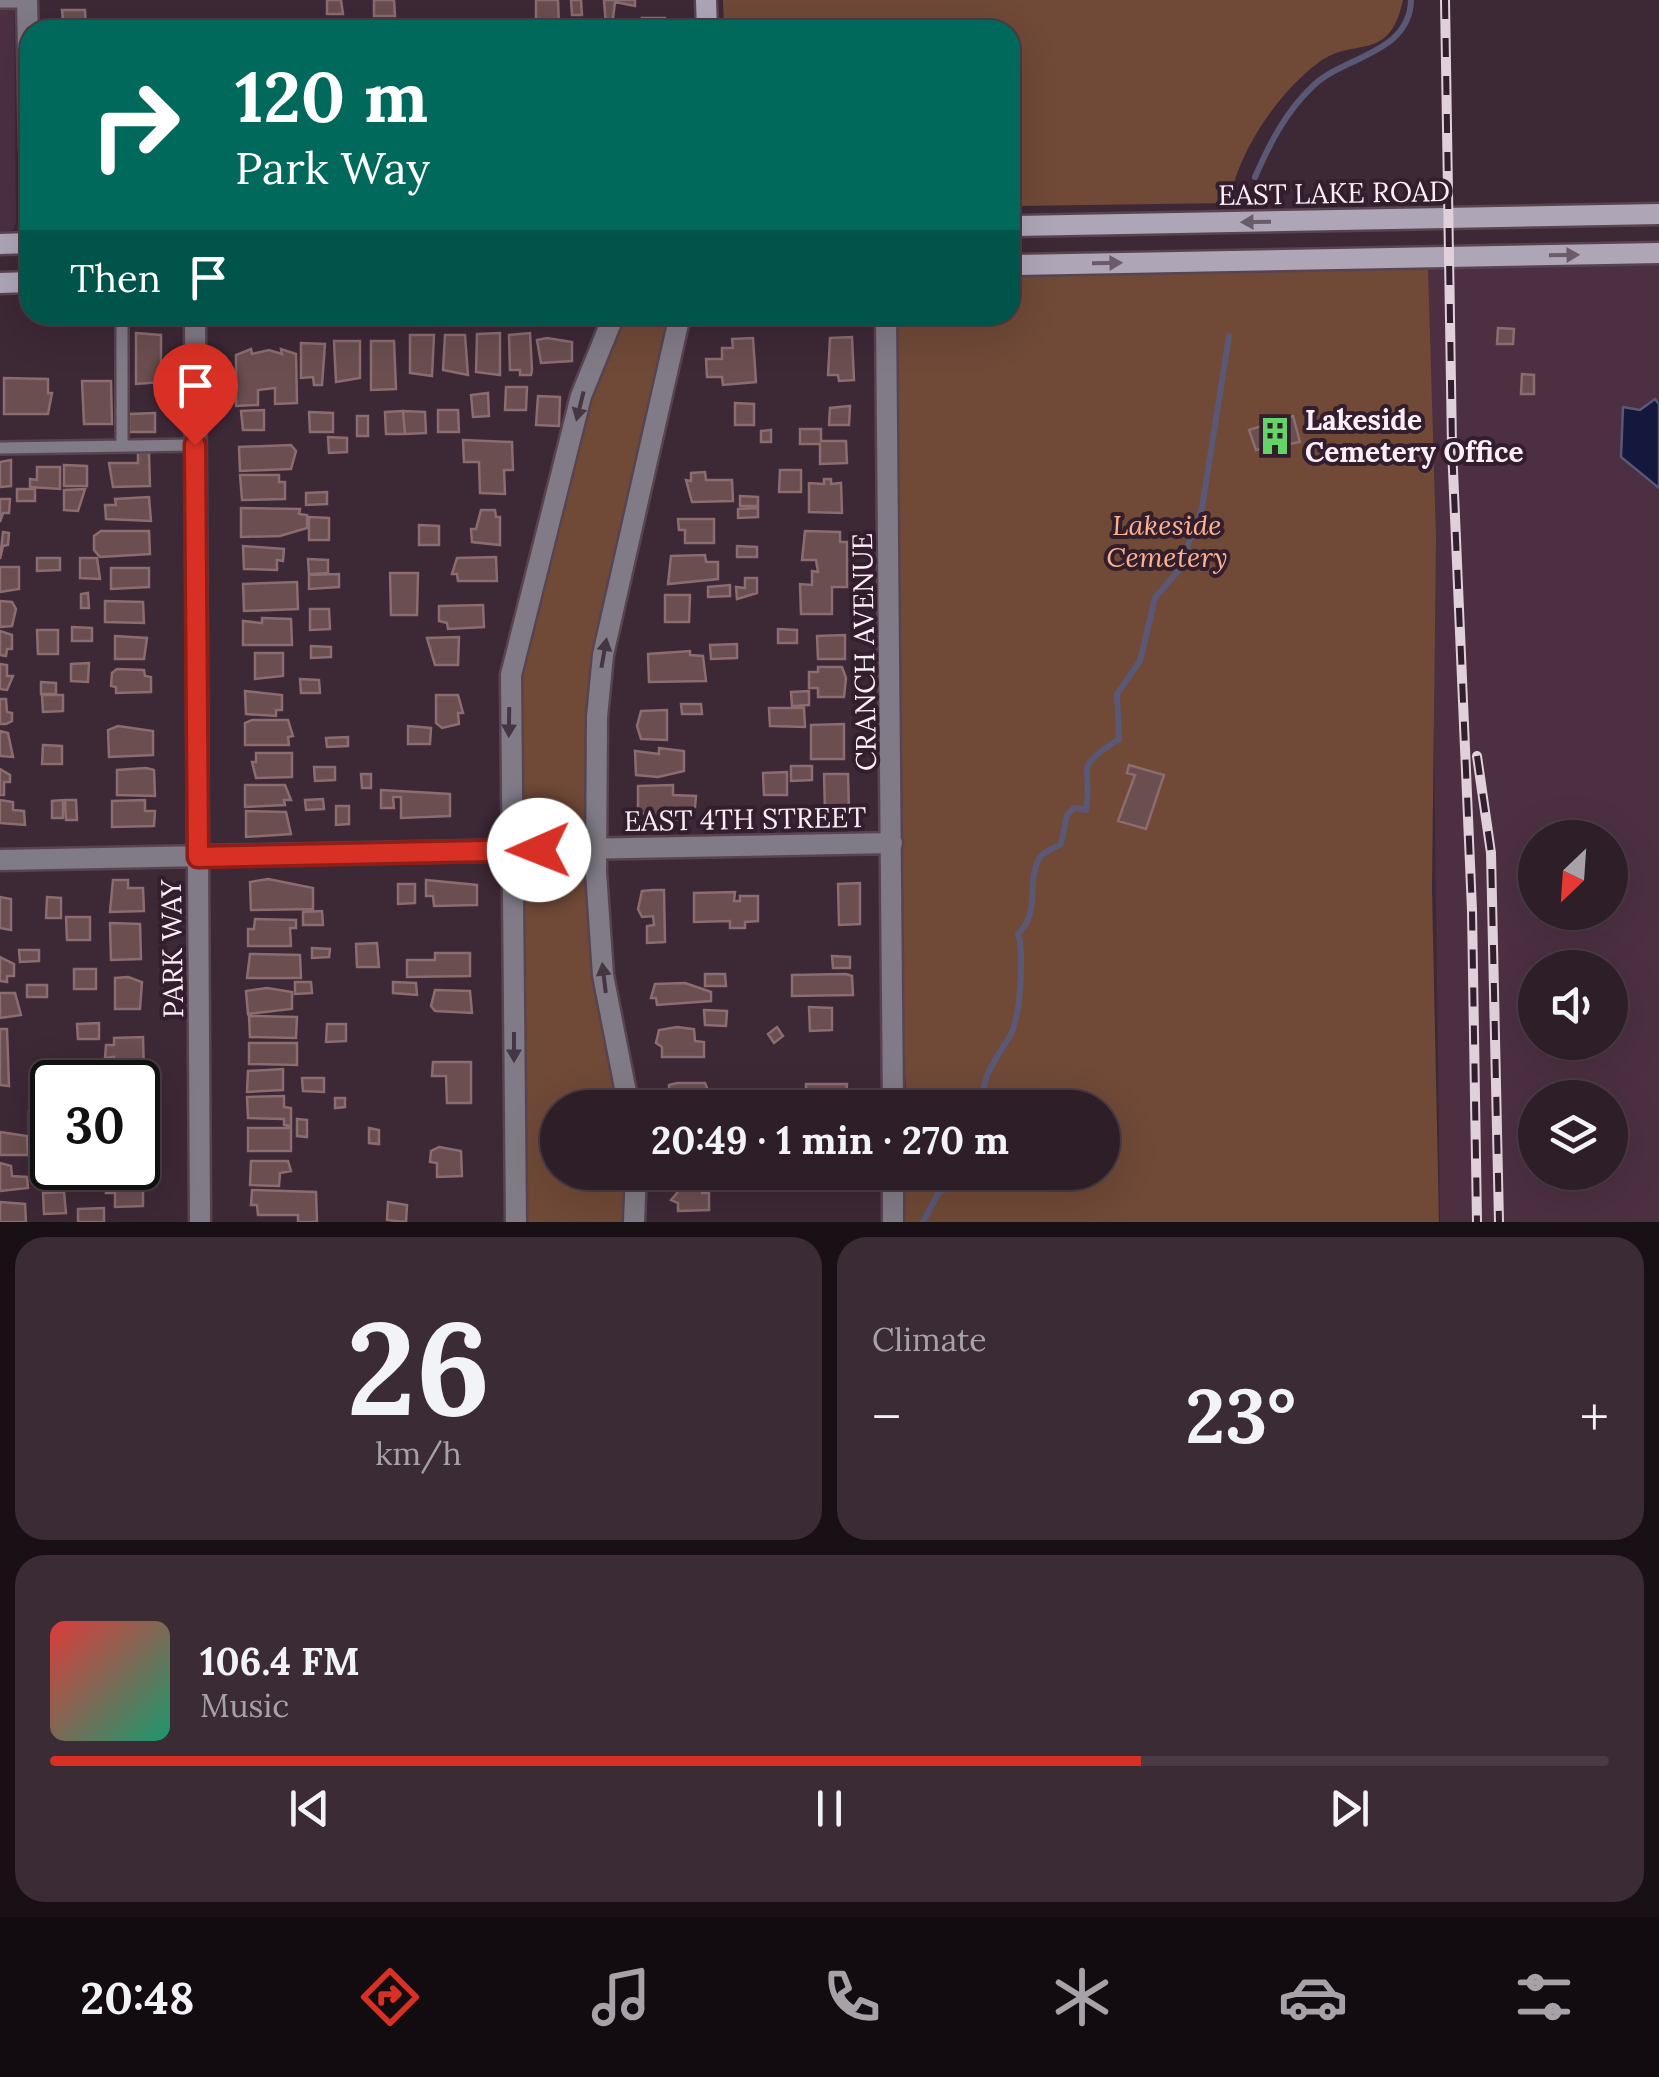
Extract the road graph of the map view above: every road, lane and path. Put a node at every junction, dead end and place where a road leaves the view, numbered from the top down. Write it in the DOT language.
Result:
graph roads {
  1 [pos="27,1"];
  2 [pos="0,2"];
  3 [pos="1659,214"];
  4 [pos="1020,226"];
  5 [pos="1659,254"];
  6 [pos="1020,265"];
  7 [pos="122,325"];
  8 [pos="194,325"];
  9 [pos="610,325"];
  10 [pos="678,325"];
  11 [pos="886,325"];
  12 [pos="122,445"];
  13 [pos="195,445"];
  14 [pos="0,448"];
  15 [pos="892,842"];
  16 [pos="510,850"];
  17 [pos="597,850"];
  18 [pos="198,857"];
  19 [pos="0,860"];
  20 [pos="625,1090"];
  21 [pos="893,1090"];
  22 [pos="635,1190"];
  23 [pos="893,1190"];
  24 [pos="200,1222"];
  25 [pos="516,1222"];
  26 [pos="634,1222"];
  27 [pos="893,1222"];
  1 -- 2 [label="lane"];
  3 -- 4 [label="main road, EAST LAKE ROAD, one-way"];
  6 -- 5 [label="main road, one-way"];
  7 -- 12 [label="lane"];
  8 -- 13 [label="street, PARK WAY"];
  9 -- 16 [label="street, one-way"];
  17 -- 10 [label="street, one-way"];
  11 -- 15 [label="street, CRANCH AVENUE"];
  12 -- 13 [label="lane"];
  12 -- 14 [label="lane"];
  13 -- 18 [label="street, PARK WAY"];
  15 -- 17 [label="street, EAST 4TH STREET"];
  15 -- 21 [label="street, CRANCH AVENUE"];
  16 -- 17 [label="street, EAST 4TH STREET"];
  16 -- 18 [label="street, EAST 4TH STREET"];
  16 -- 25 [label="street, one-way"];
  20 -- 17 [label="street, one-way"];
  18 -- 19 [label="street, EAST 4TH STREET"];
  18 -- 24 [label="street, PARK WAY"];
  22 -- 26 [label="street"];
  23 -- 27 [label="street"];
}
